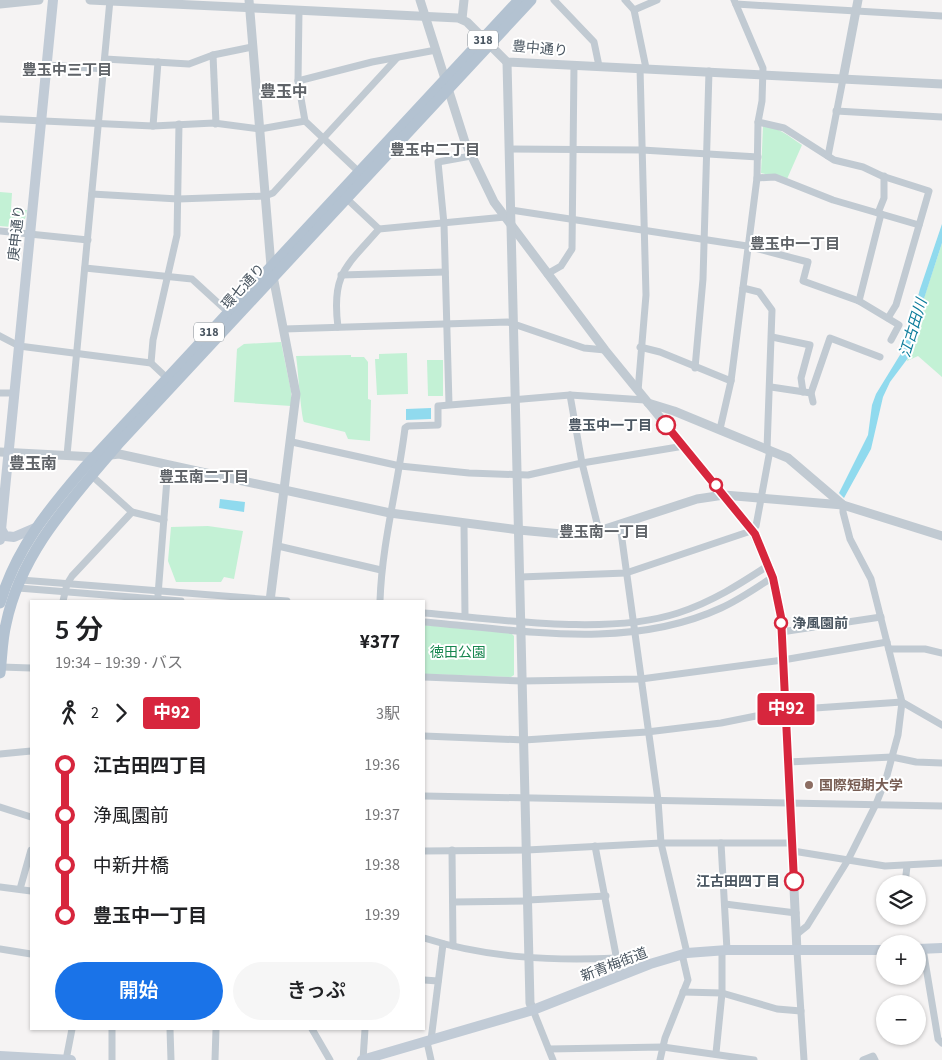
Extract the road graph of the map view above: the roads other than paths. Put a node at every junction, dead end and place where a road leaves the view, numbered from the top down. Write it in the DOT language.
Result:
graph roads {
  1 [pos="39,0"];
  2 [pos="53,0"];
  3 [pos="90,0"];
  4 [pos="110,0"];
  5 [pos="420,0"];
  6 [pos="464,0"];
  7 [pos="519,0"];
  8 [pos="531,0"];
  9 [pos="554,0"];
  10 [pos="625,0"];
  11 [pos="657,0"];
  12 [pos="858,0"];
  13 [pos="735,2"];
  14 [pos="0,4"];
  15 [pos="249,4"];
  16 [pos="634,10"];
  17 [pos="856,10"];
  18 [pos="299,11"];
  19 [pos="942,16"];
  20 [pos="426,17"];
  21 [pos="462,19"];
  22 [pos="487,41"];
  23 [pos="252,47"];
  24 [pos="436,50"];
  25 [pos="213,55"];
  26 [pos="397,58"];
  27 [pos="105,59"];
  28 [pos="158,62"];
  29 [pos="508,62"];
  30 [pos="574,64"];
  31 [pos="47,65"];
  32 [pos="599,66"];
  33 [pos="643,68"];
  34 [pos="104,69"];
  35 [pos="709,71"];
  36 [pos="764,74"];
  37 [pos="843,79"];
  38 [pos="298,81"];
  39 [pos="447,84"];
  40 [pos="942,84"];
  41 [pos="836,111"];
  42 [pos="942,117"];
  43 [pos="0,119"];
  44 [pos="41,121"];
  45 [pos="305,121"];
  46 [pos="758,122"];
  47 [pos="99,123"];
  48 [pos="179,124"];
  49 [pos="216,124"];
  50 [pos="153,126"];
  51 [pos="260,129"];
  52 [pos="323,139"];
  53 [pos="510,149"];
  54 [pos="574,149"];
  55 [pos="642,150"];
  56 [pos="707,154"];
  57 [pos="471,156"];
  58 [pos="828,156"];
  59 [pos="758,157"];
  60 [pos="358,172"];
  61 [pos="884,176"];
  62 [pos="757,178"];
  63 [pos="92,194"];
  64 [pos="265,196"];
  65 [pos="346,198"];
  66 [pos="178,199"];
  67 [pos="880,213"];
  68 [pos="508,214"];
  69 [pos="574,219"];
  70 [pos="444,224"];
  71 [pos="512,225"];
  72 [pos="919,225"];
  73 [pos="379,229"];
  74 [pos="0,230"];
  75 [pos="645,230"];
  76 [pos="30,234"];
  77 [pos="703,239"];
  78 [pos="88,240"];
  79 [pos="747,246"];
  80 [pos="85,268"];
  81 [pos="272,271"];
  82 [pos="445,272"];
  83 [pos="547,274"];
  84 [pos="341,275"];
  85 [pos="168,277"];
  86 [pos="743,288"];
  87 [pos="859,301"];
  88 [pos="228,312"];
  89 [pos="888,318"];
  90 [pos="514,323"];
  91 [pos="447,324"];
  92 [pos="338,326"];
  93 [pos="284,329"];
  94 [pos="0,336"];
  95 [pos="772,336"];
  96 [pos="891,340"];
  97 [pos="19,346"];
  98 [pos="640,347"];
  99 [pos="605,350"];
  100 [pos="77,353"];
  101 [pos="880,357"];
  102 [pos="150,363"];
  103 [pos="695,368"];
  104 [pos="167,378"];
  105 [pos="731,382"];
  106 [pos="770,387"];
  107 [pos="638,391"];
  108 [pos="0,392"];
  109 [pos="802,392"];
  110 [pos="14,393"];
  111 [pos="810,393"];
  112 [pos="570,395"];
  113 [pos="515,399"];
  114 [pos="647,402"];
  115 [pos="814,402"];
  116 [pos="450,404"];
  117 [pos="720,429"];
  118 [pos="292,442"];
  119 [pos="682,445"];
  120 [pos="769,449"];
  121 [pos="4,452"];
  122 [pos="110,454"];
  123 [pos="67,455"];
  124 [pos="95,457"];
  125 [pos="582,462"];
  126 [pos="168,466"];
  127 [pos="400,466"];
  128 [pos="91,475"];
  129 [pos="517,475"];
  130 [pos="284,492"];
  131 [pos="724,495"];
  132 [pos="762,498"];
  133 [pos="843,504"];
  134 [pos="132,512"];
  135 [pos="390,513"];
  136 [pos="164,520"];
  137 [pos="464,524"];
  138 [pos="620,524"];
  139 [pos="35,528"];
  140 [pos="1,530"];
  141 [pos="519,530"];
  142 [pos="752,530"];
  143 [pos="599,531"];
  144 [pos="942,536"];
  145 [pos="0,540"];
  146 [pos="278,546"];
  147 [pos="769,565"];
  148 [pos="381,570"];
  149 [pos="626,573"];
  150 [pos="520,577"];
  151 [pos="773,578"];
  152 [pos="20,584"];
  153 [pos="67,584"];
  154 [pos="158,591"];
  155 [pos="65,592"];
  156 [pos="216,598"];
  157 [pos="63,600"];
  158 [pos="157,600"];
  159 [pos="252,600"];
  160 [pos="270,600"];
  161 [pos="380,600"];
  162 [pos="0,603"];
  163 [pos="425,613"];
  164 [pos="465,616"];
  165 [pos="881,616"];
  166 [pos="425,622"];
  167 [pos="634,623"];
  168 [pos="521,625"];
  169 [pos="635,632"];
  170 [pos="781,632"];
  171 [pos="888,646"];
  172 [pos="942,653"];
  173 [pos="783,660"];
  174 [pos="1,667"];
  175 [pos="30,668"];
  176 [pos="0,673"];
  177 [pos="425,677"];
  178 [pos="640,679"];
  179 [pos="522,681"];
  180 [pos="902,702"];
  181 [pos="786,710"];
  182 [pos="942,725"];
  183 [pos="647,732"];
  184 [pos="425,736"];
  185 [pos="524,740"];
  186 [pos="30,751"];
  187 [pos="0,754"];
  188 [pos="892,757"];
  189 [pos="788,762"];
  190 [pos="942,763"];
  191 [pos="425,796"];
  192 [pos="525,797"];
  193 [pos="658,800"];
  194 [pos="790,802"];
  195 [pos="876,804"];
  196 [pos="942,806"];
  197 [pos="0,807"];
  198 [pos="30,817"];
  199 [pos="661,843"];
  200 [pos="721,843"];
  201 [pos="595,846"];
  202 [pos="793,847"];
  203 [pos="425,850"];
  204 [pos="452,850"];
  205 [pos="527,850"];
  206 [pos="30,854"];
  207 [pos="848,860"];
  208 [pos="942,864"];
  209 [pos="907,866"];
  210 [pos="906,875"];
  211 [pos="0,887"];
  212 [pos="20,889"];
  213 [pos="30,891"];
  214 [pos="606,896"];
  215 [pos="528,901"];
  216 [pos="453,902"];
  217 [pos="725,904"];
  218 [pos="796,913"];
  219 [pos="797,934"];
  220 [pos="425,938"];
  221 [pos="443,944"];
  222 [pos="453,946"];
  223 [pos="942,948"];
  224 [pos="0,949"];
  225 [pos="926,949"];
  226 [pos="724,950"];
  227 [pos="876,950"];
  228 [pos="797,951"];
  229 [pos="685,953"];
  230 [pos="30,954"];
  231 [pos="618,958"];
  232 [pos="529,959"];
  233 [pos="620,976"];
  234 [pos="926,979"];
  235 [pos="425,980"];
  236 [pos="438,981"];
  237 [pos="683,992"];
  238 [pos="722,993"];
  239 [pos="533,1010"];
  240 [pos="801,1010"];
  241 [pos="72,1030"];
  242 [pos="112,1030"];
  243 [pos="170,1030"];
  244 [pos="216,1030"];
  245 [pos="313,1030"];
  246 [pos="365,1030"];
  247 [pos="429,1041"];
  248 [pos="942,1043"];
  249 [pos="663,1047"];
  250 [pos="549,1049"];
  251 [pos="716,1053"];
  252 [pos="0,1056"];
  253 [pos="66,1060"];
  254 [pos="72,1060"];
  255 [pos="112,1060"];
  256 [pos="171,1060"];
  257 [pos="215,1060"];
  258 [pos="330,1060"];
  259 [pos="362,1060"];
  260 [pos="430,1060"];
  261 [pos="553,1060"];
  262 [pos="660,1060"];
  263 [pos="754,1060"];
  264 [pos="804,1060"];
  265 [pos="863,1060"];
  266 [pos="875,1060"];
  1 -- 14 [label="street"];
  2 -- 31 [label="main road, 庚申通り"];
  3 -- 4 [label="street"];
  4 -- 15 [label="street"];
  4 -- 27 [label="street"];
  5 -- 20 [label="street"];
  6 -- 21 [label="street"];
  7 -- 22 [label="main road, 環七通り / 318"];
  8 -- 22 [label="main road, 環七通り / 318"];
  9 -- 32 [label="street"];
  10 -- 16 [label="street"];
  11 -- 16 [label="street"];
  12 -- 17 [label="street"];
  13 -- 17 [label="street"];
  13 -- 36 [label="street"];
  15 -- 18 [label="street"];
  15 -- 23 [label="street"];
  16 -- 33 [label="street"];
  17 -- 19 [label="street"];
  17 -- 37 [label="street"];
  18 -- 20 [label="street"];
  18 -- 38 [label="street"];
  20 -- 21 [label="street"];
  20 -- 24 [label="street"];
  21 -- 22 [label="street, 豊中通り"];
  22 -- 29 [label="street, 豊中通り"];
  22 -- 39 [label="main road, 環七通り / 318"];
  23 -- 25 [label="street"];
  23 -- 51 [label="street"];
  24 -- 26 [label="street"];
  24 -- 39 [label="street"];
  25 -- 28 [label="street"];
  25 -- 49 [label="street"];
  26 -- 38 [label="street"];
  26 -- 52 [label="street"];
  27 -- 28 [label="street"];
  27 -- 34 [label="street"];
  28 -- 50 [label="street"];
  29 -- 30 [label="street, 豊中通り"];
  29 -- 53 [label="street"];
  30 -- 32 [label="street, 豊中通り"];
  30 -- 54 [label="street"];
  31 -- 34 [label="street"];
  31 -- 44 [label="main road, 庚申通り"];
  32 -- 33 [label="street, 豊中通り"];
  33 -- 35 [label="street, 豊中通り"];
  33 -- 55 [label="street"];
  34 -- 47 [label="street"];
  35 -- 36 [label="street, 豊中通り"];
  35 -- 56 [label="street"];
  36 -- 37 [label="street, 豊中通り"];
  36 -- 46 [label="street"];
  37 -- 40 [label="street, 豊中通り"];
  37 -- 41 [label="street"];
  38 -- 45 [label="street"];
  39 -- 57 [label="street"];
  39 -- 60 [label="main road, 環七通り / 318"];
  39 -- 65 [label="main road, 環七通り / 318"];
  41 -- 42 [label="street"];
  41 -- 58 [label="street"];
  43 -- 44 [label="street"];
  44 -- 47 [label="street"];
  44 -- 76 [label="main road, 庚申通り"];
  45 -- 51 [label="street"];
  45 -- 52 [label="street"];
  46 -- 58 [label="street"];
  46 -- 59 [label="street"];
  47 -- 50 [label="street"];
  47 -- 63 [label="street"];
  48 -- 49 [label="street"];
  48 -- 50 [label="street"];
  48 -- 66 [label="street"];
  49 -- 51 [label="street"];
  51 -- 64 [label="street"];
  52 -- 60 [label="street"];
  52 -- 64 [label="street"];
  53 -- 54 [label="street"];
  53 -- 68 [label="street"];
  54 -- 55 [label="street"];
  54 -- 69 [label="street"];
  55 -- 56 [label="street"];
  55 -- 75 [label="street"];
  56 -- 59 [label="street"];
  56 -- 77 [label="street"];
  57 -- 68 [label="street"];
  57 -- 70 [label="street"];
  58 -- 61 [label="street"];
  59 -- 62 [label="street"];
  60 -- 81 [label="main road, 環七通り / 318"];
  61 -- 67 [label="street"];
  61 -- 72 [label="street"];
  62 -- 67 [label="street"];
  62 -- 79 [label="street"];
  63 -- 66 [label="street"];
  63 -- 78 [label="street"];
  64 -- 66 [label="street"];
  64 -- 81 [label="street"];
  65 -- 73 [label="street"];
  65 -- 81 [label="main road, 環七通り / 318"];
  66 -- 85 [label="street"];
  67 -- 72 [label="street"];
  67 -- 87 [label="street"];
  68 -- 69 [label="street"];
  68 -- 70 [label="street"];
  68 -- 71 [label="street"];
  69 -- 75 [label="street"];
  69 -- 83 [label="street"];
  70 -- 73 [label="street"];
  70 -- 82 [label="street"];
  71 -- 83 [label="street"];
  71 -- 90 [label="street"];
  72 -- 89 [label="street"];
  73 -- 84 [label="street"];
  74 -- 76 [label="street"];
  75 -- 77 [label="street"];
  75 -- 98 [label="street"];
  76 -- 78 [label="street"];
  76 -- 97 [label="main road, 庚申通り"];
  77 -- 79 [label="street"];
  77 -- 103 [label="street"];
  78 -- 80 [label="street"];
  79 -- 86 [label="street"];
  79 -- 87 [label="street"];
  80 -- 85 [label="street"];
  80 -- 100 [label="street"];
  81 -- 88 [label="main road, 環七通り / 318"];
  81 -- 93 [label="street"];
  81 -- 122 [label="main road, 環七通り / 318"];
  82 -- 84 [label="street"];
  82 -- 91 [label="street"];
  83 -- 99 [label="street"];
  84 -- 92 [label="street"];
  85 -- 88 [label="street"];
  85 -- 102 [label="street"];
  86 -- 95 [label="street"];
  86 -- 105 [label="street"];
  87 -- 89 [label="street"];
  88 -- 104 [label="main road, 環七通り / 318"];
  89 -- 96 [label="street"];
  90 -- 91 [label="street"];
  90 -- 99 [label="street"];
  90 -- 113 [label="street"];
  91 -- 92 [label="street"];
  91 -- 116 [label="street"];
  92 -- 93 [label="street"];
  93 -- 118 [label="street"];
  94 -- 97 [label="street"];
  95 -- 106 [label="street"];
  95 -- 109 [label="street"];
  97 -- 100 [label="street"];
  97 -- 110 [label="main road, 庚申通り"];
  98 -- 103 [label="street"];
  98 -- 107 [label="street"];
  99 -- 107 [label="street"];
  100 -- 102 [label="street"];
  100 -- 123 [label="street"];
  101 -- 111 [label="street"];
  102 -- 104 [label="street"];
  103 -- 105 [label="street"];
  104 -- 124 [label="main road, 環七通り / 318"];
  105 -- 117 [label="street"];
  106 -- 109 [label="street"];
  106 -- 120 [label="street"];
  107 -- 114 [label="street"];
  108 -- 110 [label="street"];
  109 -- 111 [label="street"];
  110 -- 121 [label="main road, 庚申通り"];
  111 -- 115 [label="street"];
  112 -- 113 [label="street"];
  112 -- 114 [label="street"];
  112 -- 125 [label="street"];
  113 -- 116 [label="street"];
  113 -- 129 [label="street"];
  114 -- 117 [label="street"];
  114 -- 119 [label="street"];
  116 -- 127 [label="street"];
  117 -- 120 [label="street"];
  118 -- 127 [label="street"];
  118 -- 130 [label="street"];
  119 -- 125 [label="street"];
  119 -- 131 [label="street"];
  120 -- 132 [label="street"];
  120 -- 133 [label="street"];
  121 -- 123 [label="street"];
  121 -- 140 [label="main road, 庚申通り"];
  122 -- 124 [label="street"];
  122 -- 126 [label="street"];
  122 -- 128 [label="main road, 環七通り / 318"];
  123 -- 124 [label="street"];
  124 -- 139 [label="main road, 環七通り / 318"];
  125 -- 129 [label="street"];
  125 -- 143 [label="street"];
  126 -- 130 [label="street"];
  126 -- 136 [label="street"];
  127 -- 129 [label="street"];
  127 -- 135 [label="street"];
  128 -- 134 [label="street"];
  128 -- 152 [label="main road, 環七通り / 318"];
  129 -- 141 [label="street"];
  130 -- 135 [label="street"];
  130 -- 146 [label="street"];
  131 -- 132 [label="street"];
  131 -- 138 [label="street"];
  131 -- 142 [label="street"];
  132 -- 133 [label="street"];
  132 -- 142 [label="street"];
  133 -- 144 [label="street"];
  133 -- 165 [label="street"];
  134 -- 136 [label="street"];
  134 -- 153 [label="street"];
  135 -- 137 [label="street"];
  135 -- 148 [label="street"];
  136 -- 154 [label="street"];
  137 -- 141 [label="street"];
  137 -- 164 [label="street"];
  138 -- 143 [label="street"];
  138 -- 149 [label="street"];
  139 -- 140 [label="main road"];
  139 -- 162 [label="main road, 環七通り / 318"];
  140 -- 145 [label="main road, 庚申通り"];
  141 -- 143 [label="street"];
  141 -- 150 [label="street"];
  142 -- 147 [label="street"];
  142 -- 149 [label="street"];
  146 -- 148 [label="street"];
  146 -- 160 [label="street"];
  147 -- 151 [label="street"];
  147 -- 167 [label="street"];
  148 -- 161 [label="street"];
  149 -- 150 [label="street"];
  149 -- 167 [label="street"];
  150 -- 168 [label="street"];
  151 -- 169 [label="street"];
  151 -- 170 [label="street"];
  152 -- 153 [label="street"];
  152 -- 155 [label="street"];
  152 -- 174 [label="main road, 環七通り / 318"];
  153 -- 154 [label="street"];
  153 -- 155 [label="street"];
  154 -- 156 [label="street"];
  154 -- 158 [label="street"];
  155 -- 157 [label="street"];
  155 -- 158 [label="street"];
  156 -- 159 [label="street"];
  163 -- 164 [label="street"];
  164 -- 168 [label="street"];
  165 -- 170 [label="street"];
  165 -- 171 [label="street"];
  166 -- 168 [label="street"];
  167 -- 168 [label="street"];
  167 -- 169 [label="street"];
  168 -- 169 [label="street"];
  168 -- 179 [label="street"];
  169 -- 178 [label="street"];
  170 -- 173 [label="street"];
  171 -- 172 [label="street"];
  171 -- 173 [label="street"];
  171 -- 180 [label="street"];
  173 -- 178 [label="street"];
  173 -- 181 [label="street"];
  174 -- 175 [label="street"];
  174 -- 176 [label="main road, 環七通り / 318"];
  177 -- 179 [label="street"];
  178 -- 179 [label="street"];
  178 -- 183 [label="street"];
  179 -- 185 [label="street"];
  180 -- 181 [label="street"];
  180 -- 182 [label="street"];
  180 -- 188 [label="street"];
  181 -- 183 [label="street"];
  181 -- 189 [label="street"];
  183 -- 185 [label="street"];
  183 -- 193 [label="street"];
  184 -- 185 [label="street"];
  185 -- 192 [label="street"];
  186 -- 187 [label="street"];
  188 -- 189 [label="street"];
  188 -- 190 [label="street"];
  188 -- 195 [label="street"];
  189 -- 194 [label="street"];
  191 -- 192 [label="street"];
  192 -- 193 [label="street"];
  192 -- 205 [label="street"];
  193 -- 194 [label="street"];
  193 -- 199 [label="street"];
  194 -- 195 [label="street"];
  194 -- 202 [label="street"];
  195 -- 196 [label="street"];
  195 -- 207 [label="street"];
  197 -- 198 [label="street"];
  199 -- 200 [label="street"];
  199 -- 201 [label="street"];
  199 -- 229 [label="street"];
  200 -- 202 [label="street"];
  200 -- 217 [label="street"];
  201 -- 205 [label="street"];
  201 -- 214 [label="street"];
  202 -- 207 [label="street"];
  202 -- 218 [label="street"];
  203 -- 204 [label="street"];
  204 -- 205 [label="street"];
  204 -- 216 [label="street"];
  205 -- 215 [label="street"];
  206 -- 212 [label="street"];
  207 -- 209 [label="street"];
  207 -- 219 [label="street"];
  208 -- 209 [label="street"];
  209 -- 210 [label="street"];
  211 -- 212 [label="street"];
  212 -- 213 [label="street"];
  214 -- 215 [label="street"];
  214 -- 231 [label="street"];
  215 -- 216 [label="street"];
  215 -- 232 [label="street"];
  216 -- 222 [label="street"];
  217 -- 218 [label="street"];
  217 -- 226 [label="street"];
  218 -- 219 [label="street"];
  219 -- 228 [label="street"];
  220 -- 221 [label="street"];
  221 -- 222 [label="street"];
  221 -- 236 [label="street"];
  222 -- 232 [label="street"];
  223 -- 225 [label="main road"];
  224 -- 230 [label="street"];
  226 -- 228 [label="main road, 新青梅街道"];
  226 -- 229 [label="main road, 新青梅街道"];
  226 -- 238 [label="street"];
  227 -- 228 [label="main road, 新青梅街道"];
  228 -- 240 [label="street"];
  229 -- 233 [label="main road, 新青梅街道"];
  229 -- 237 [label="street"];
  231 -- 232 [label="street"];
  231 -- 233 [label="street"];
  232 -- 239 [label="street"];
  233 -- 239 [label="main road, 新青梅街道"];
  234 -- 248 [label="street"];
  235 -- 236 [label="street"];
  236 -- 247 [label="street"];
  237 -- 238 [label="street"];
  237 -- 249 [label="street"];
  238 -- 240 [label="street"];
  238 -- 251 [label="street"];
  239 -- 247 [label="main road, 新青梅街道"];
  239 -- 250 [label="street"];
  240 -- 264 [label="street"];
  241 -- 253 [label="street"];
  242 -- 255 [label="street"];
  243 -- 256 [label="street"];
  244 -- 257 [label="street"];
  245 -- 258 [label="street"];
  246 -- 259 [label="street"];
  247 -- 259 [label="main road, 新青梅街道"];
  247 -- 260 [label="street"];
  249 -- 250 [label="street"];
  249 -- 251 [label="street"];
  249 -- 262 [label="street"];
  250 -- 261 [label="street"];
  251 -- 263 [label="street"];
  252 -- 253 [label="main road"];
  253 -- 254 [label="main road"];
  265 -- 266 [label="street"];
}
